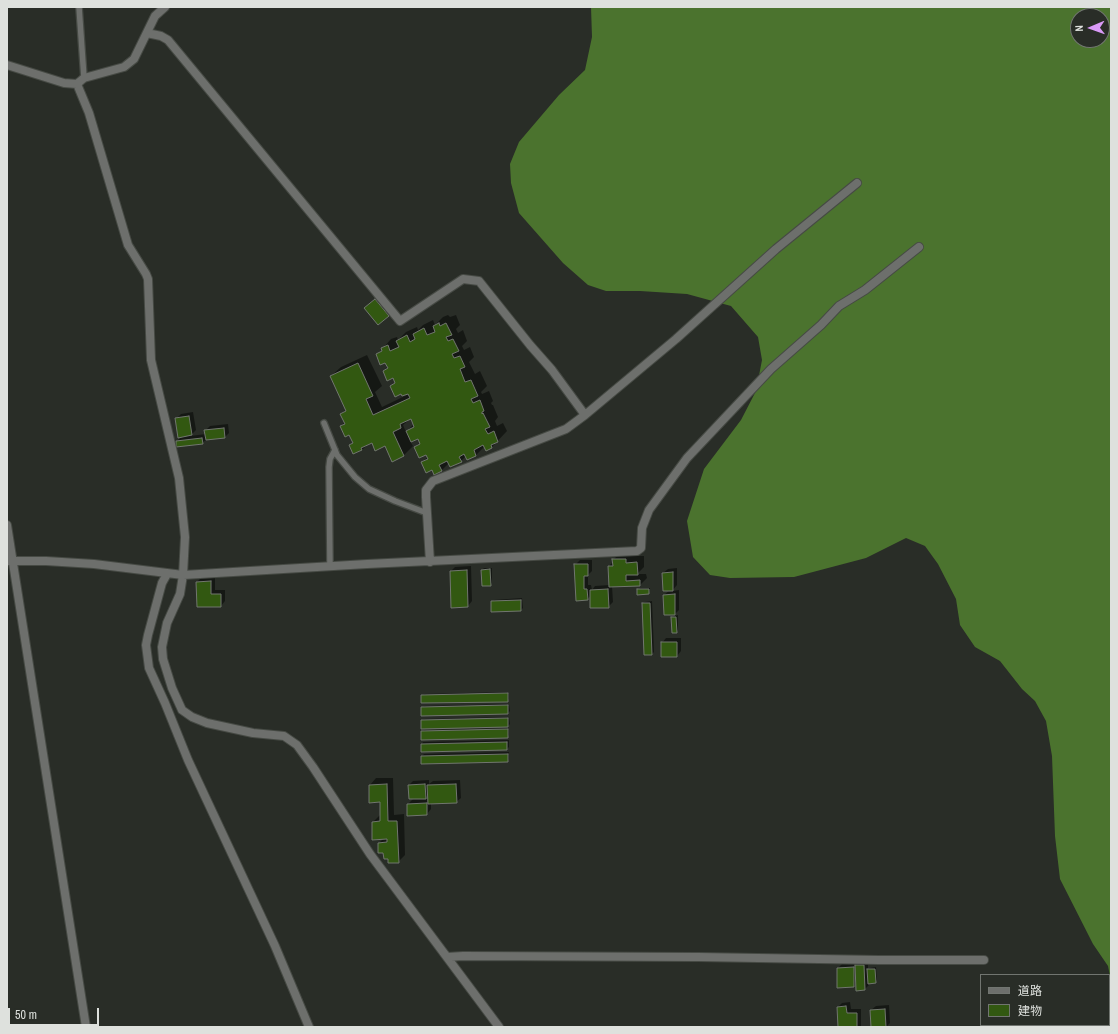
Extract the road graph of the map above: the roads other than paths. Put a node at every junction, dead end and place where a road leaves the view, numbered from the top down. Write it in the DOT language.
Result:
graph roads {
  1 [pos="79,7"];
  2 [pos="164,7"];
  3 [pos="147,33"];
  4 [pos="7,65"];
  5 [pos="84,78"];
  6 [pos="77,84"];
  7 [pos="857,183"];
  8 [pos="919,247"];
  9 [pos="585,415"];
  10 [pos="324,423"];
  11 [pos="335,450"];
  12 [pos="427,513"];
  13 [pos="7,525"];
  14 [pos="10,561"];
  15 [pos="430,562"];
  16 [pos="330,566"];
  17 [pos="167,574"];
  18 [pos="183,575"];
  19 [pos="447,957"];
  20 [pos="984,960"];
  21 [pos="86,1027"];
  22 [pos="309,1027"];
  23 [pos="499,1027"];
  1 -- 5 [label="lane"];
  2 -- 3 [label="street"];
  3 -- 5 [label="street"];
  3 -- 9 [label="street"];
  4 -- 6 [label="street"];
  5 -- 6 [label="street"];
  6 -- 18 [label="street"];
  7 -- 9 [label="street"];
  8 -- 15 [label="street"];
  9 -- 12 [label="street"];
  10 -- 11 [label="lane"];
  11 -- 12 [label="lane"];
  11 -- 16 [label="lane"];
  12 -- 15 [label="street"];
  13 -- 14 [label="street"];
  14 -- 17 [label="street"];
  14 -- 21 [label="street"];
  15 -- 16 [label="street"];
  16 -- 18 [label="street"];
  17 -- 18 [label="street"];
  17 -- 22 [label="street"];
  18 -- 19 [label="street"];
  19 -- 20 [label="street"];
  19 -- 23 [label="street"];
}
